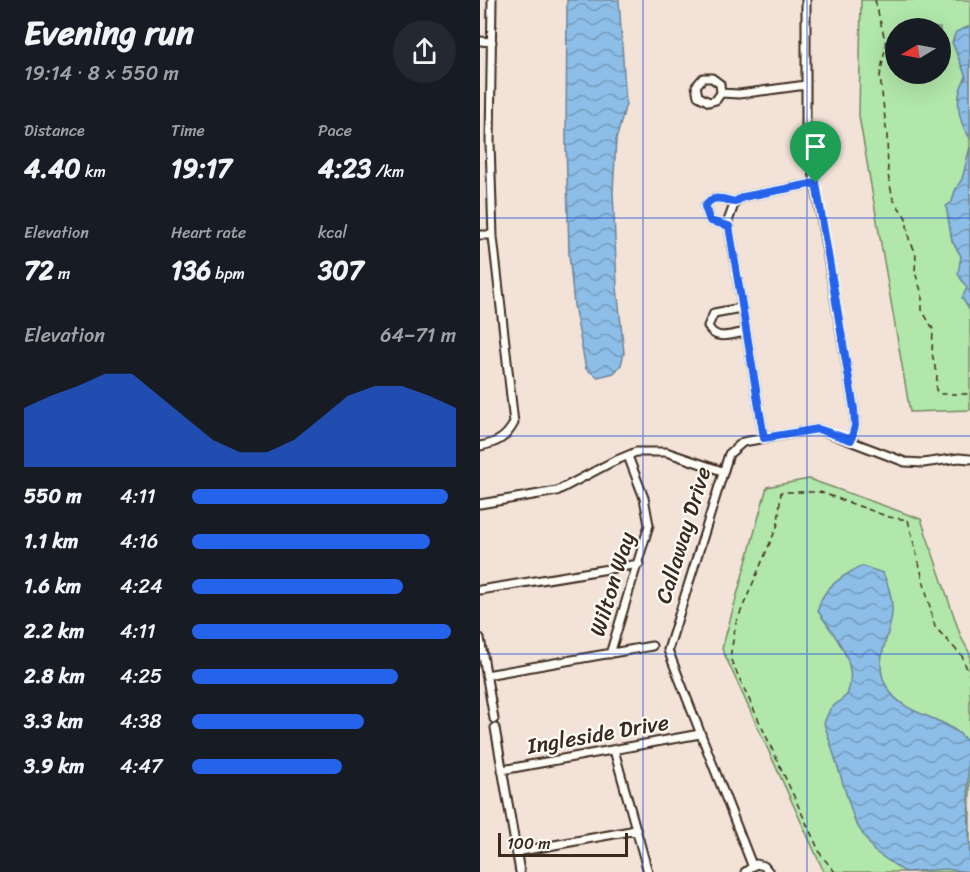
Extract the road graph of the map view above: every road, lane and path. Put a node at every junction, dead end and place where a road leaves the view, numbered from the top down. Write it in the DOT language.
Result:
graph roads {
  1 [pos="492,0"];
  2 [pos="806,0"];
  3 [pos="876,0"];
  4 [pos="480,41"];
  5 [pos="492,42"];
  6 [pos="806,85"];
  7 [pos="721,93"];
  8 [pos="490,143"];
  9 [pos="480,144"];
  10 [pos="816,183"];
  11 [pos="735,202"];
  12 [pos="729,226"];
  13 [pos="480,235"];
  14 [pos="493,235"];
  15 [pos="741,308"];
  16 [pos="746,332"];
  17 [pos="970,394"];
  18 [pos="764,438"];
  19 [pos="851,440"];
  20 [pos="480,446"];
  21 [pos="628,456"];
  22 [pos="970,459"];
  23 [pos="722,471"];
  24 [pos="480,504"];
  25 [pos="639,564"];
  26 [pos="480,590"];
  27 [pos="480,638"];
  28 [pos="652,646"];
  29 [pos="610,654"];
  30 [pos="486,675"];
  31 [pos="970,677"];
  32 [pos="494,719"];
  33 [pos="495,728"];
  34 [pos="700,734"];
  35 [pos="614,750"];
  36 [pos="502,770"];
  37 [pos="636,830"];
  38 [pos="516,852"];
  39 [pos="752,865"];
  40 [pos="519,872"];
  41 [pos="648,872"];
  42 [pos="745,872"];
  43 [pos="769,872"];
  44 [pos="835,872"];
  1 -- 5 [label="street"];
  2 -- 6 [label="street"];
  3 -- 17 [label="path"];
  4 -- 5 [label="street"];
  5 -- 8 [label="street"];
  6 -- 7 [label="street"];
  6 -- 10 [label="street"];
  8 -- 9 [label="street"];
  8 -- 14 [label="street"];
  10 -- 11 [label="street"];
  10 -- 19 [label="street"];
  11 -- 12 [label="street"];
  11 -- 12 [label="street"];
  12 -- 15 [label="street"];
  13 -- 14 [label="street"];
  14 -- 20 [label="street"];
  15 -- 16 [label="street"];
  15 -- 16 [label="street"];
  16 -- 18 [label="street"];
  18 -- 19 [label="street, Callaway Drive"];
  18 -- 23 [label="street, Callaway Drive"];
  19 -- 22 [label="street, Callaway Drive"];
  21 -- 23 [label="street"];
  21 -- 24 [label="street"];
  21 -- 25 [label="street, Wilton Way"];
  23 -- 34 [label="street, Callaway Drive"];
  25 -- 26 [label="street"];
  25 -- 29 [label="street, Wilton Way"];
  27 -- 30 [label="street"];
  28 -- 29 [label="street"];
  29 -- 30 [label="street"];
  30 -- 32 [label="street"];
  31 -- 44 [label="path"];
  33 -- 36 [label="street"];
  34 -- 35 [label="street, Ingleside Drive"];
  34 -- 39 [label="street, Callaway Drive"];
  35 -- 36 [label="street, Ingleside Drive"];
  35 -- 37 [label="street"];
  36 -- 38 [label="street"];
  37 -- 38 [label="street"];
  37 -- 41 [label="street"];
  38 -- 40 [label="street"];
  39 -- 42 [label="street"];
  39 -- 43 [label="street"];
}
